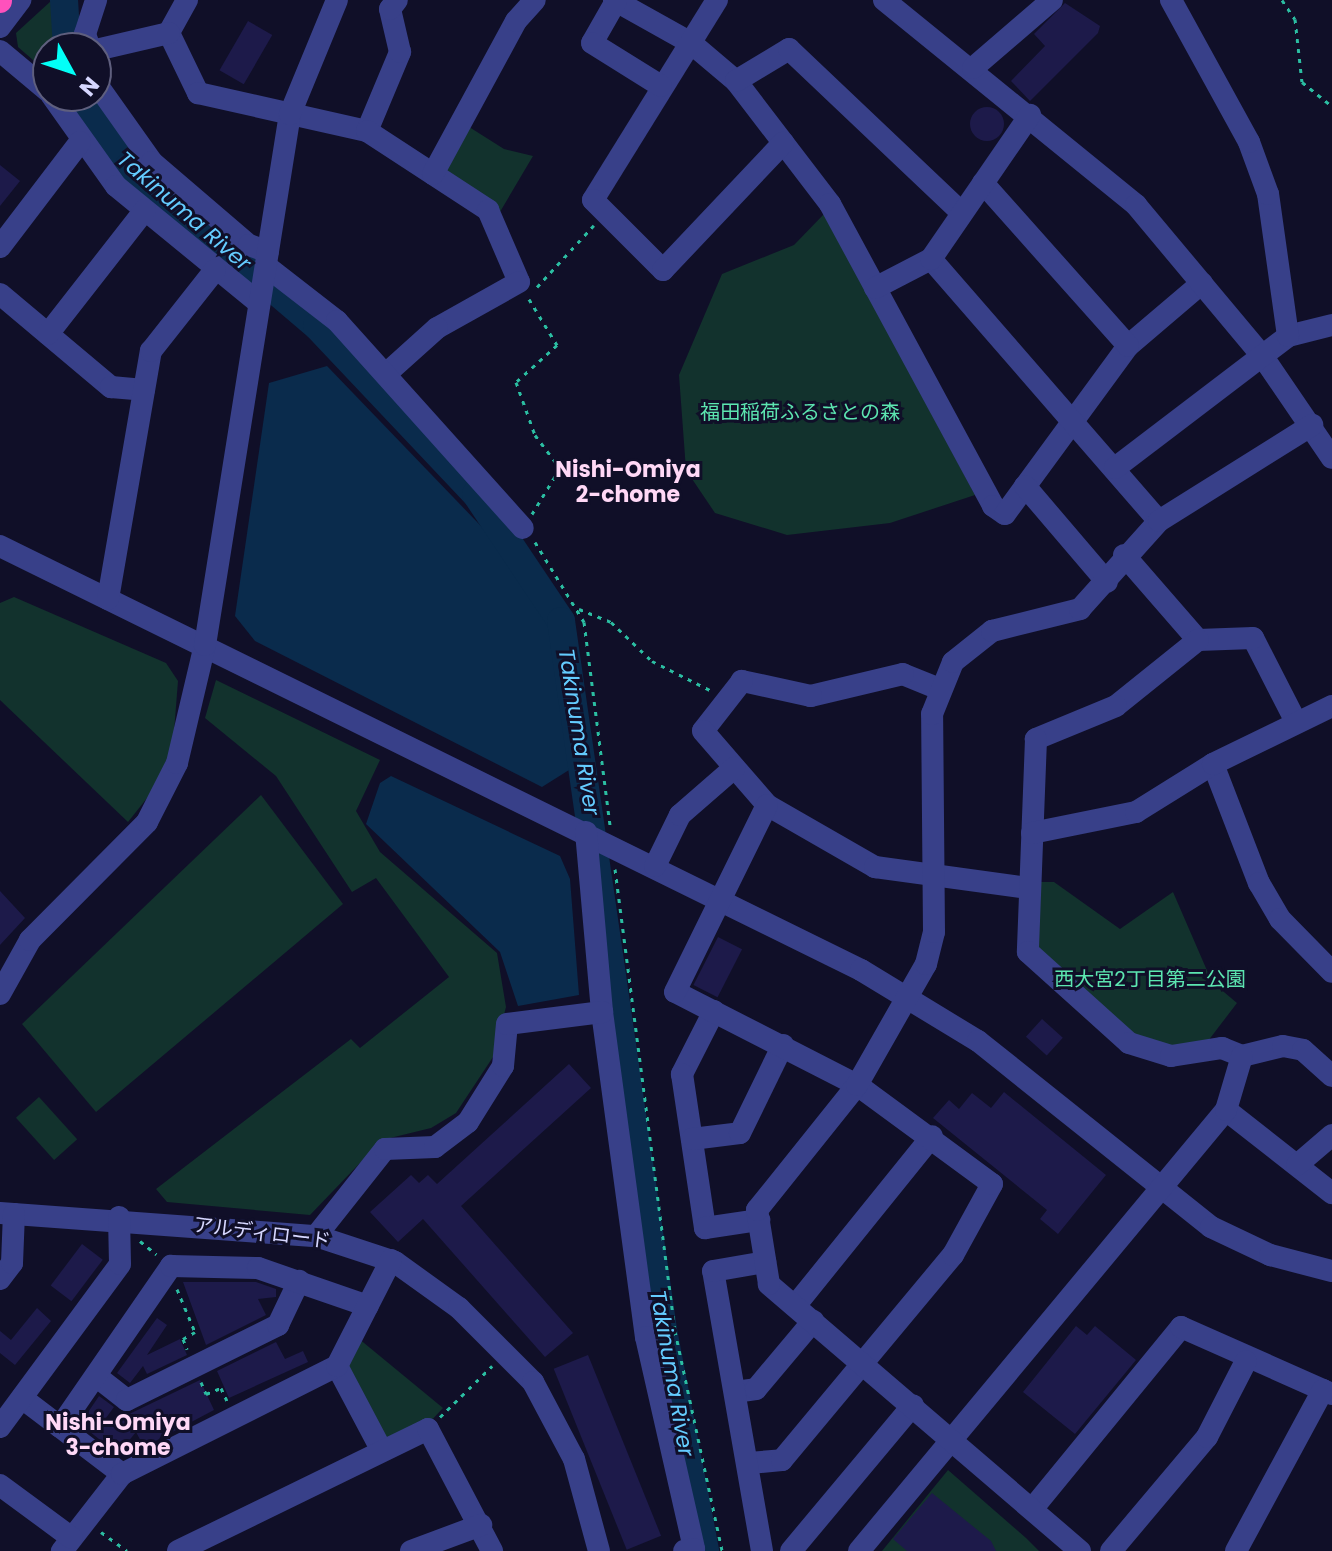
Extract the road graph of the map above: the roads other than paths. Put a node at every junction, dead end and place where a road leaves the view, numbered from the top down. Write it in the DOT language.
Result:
graph roads {
  1 [pos="20,0"];
  2 [pos="96,0"];
  3 [pos="187,0"];
  4 [pos="337,0"];
  5 [pos="397,0"];
  6 [pos="535,0"];
  7 [pos="717,0"];
  8 [pos="884,0"];
  9 [pos="1052,0"];
  10 [pos="1171,0"];
  11 [pos="615,1"];
  12 [pos="0,27"];
  13 [pos="86,32"];
  14 [pos="169,33"];
  15 [pos="691,43"];
  16 [pos="112,46"];
  17 [pos="0,51"];
  18 [pos="973,68"];
  19 [pos="32,78"];
  20 [pos="736,81"];
  21 [pos="661,86"];
  22 [pos="112,106"];
  23 [pos="62,112"];
  24 [pos="290,114"];
  25 [pos="1030,115"];
  26 [pos="367,131"];
  27 [pos="80,142"];
  28 [pos="783,143"];
  29 [pos="433,174"];
  30 [pos="983,183"];
  31 [pos="145,210"];
  32 [pos="962,213"];
  33 [pos="0,247"];
  34 [pos="931,259"];
  35 [pos="266,263"];
  36 [pos="215,270"];
  37 [pos="1202,283"];
  38 [pos="875,288"];
  39 [pos="0,294"];
  40 [pos="260,300"];
  41 [pos="1332,325"];
  42 [pos="48,334"];
  43 [pos="1288,336"];
  44 [pos="1128,346"];
  45 [pos="1263,357"];
  46 [pos="386,374"];
  47 [pos="144,390"];
  48 [pos="1074,420"];
  49 [pos="1312,425"];
  50 [pos="1332,458"];
  51 [pos="1115,468"];
  52 [pos="1025,486"];
  53 [pos="1159,521"];
  54 [pos="523,528"];
  55 [pos="0,546"];
  56 [pos="1124,555"];
  57 [pos="1107,582"];
  58 [pos="108,599"];
  59 [pos="1198,640"];
  60 [pos="205,645"];
  61 [pos="937,688"];
  62 [pos="1332,706"];
  63 [pos="1295,720"];
  64 [pos="1213,764"];
  65 [pos="734,768"];
  66 [pos="767,805"];
  67 [pos="1032,833"];
  68 [pos="598,838"];
  69 [pos="655,866"];
  70 [pos="933,878"];
  71 [pos="1028,888"];
  72 [pos="722,899"];
  73 [pos="1332,972"];
  74 [pos="0,994"];
  75 [pos="910,997"];
  76 [pos="714,1011"];
  77 [pos="602,1012"];
  78 [pos="783,1045"];
  79 [pos="1242,1056"];
  80 [pos="1332,1076"];
  81 [pos="857,1085"];
  82 [pos="1226,1110"];
  83 [pos="1332,1135"];
  84 [pos="932,1136"];
  85 [pos="692,1139"];
  86 [pos="1297,1165"];
  87 [pos="1161,1191"];
  88 [pos="1332,1193"];
  89 [pos="7,1213"];
  90 [pos="119,1217"];
  91 [pos="759,1220"];
  92 [pos="316,1236"];
  93 [pos="391,1260"];
  94 [pos="765,1262"];
  95 [pos="1332,1271"];
  96 [pos="0,1279"];
  97 [pos="299,1281"];
  98 [pos="368,1306"];
  99 [pos="804,1314"];
  100 [pos="1246,1361"];
  101 [pos="864,1364"];
  102 [pos="337,1366"];
  103 [pos="96,1376"];
  104 [pos="735,1392"];
  105 [pos="1327,1392"];
  106 [pos="22,1398"];
  107 [pos="913,1405"];
  108 [pos="0,1427"];
  109 [pos="60,1427"];
  110 [pos="950,1441"];
  111 [pos="381,1449"];
  112 [pos="749,1463"];
  113 [pos="122,1474"];
  114 [pos="0,1485"];
  115 [pos="1033,1508"];
  116 [pos="481,1525"];
  117 [pos="73,1536"];
  118 [pos="178,1551"];
  119 [pos="411,1551"];
  120 [pos="492,1551"];
  121 [pos="599,1551"];
  122 [pos="684,1551"];
  123 [pos="762,1551"];
  124 [pos="791,1551"];
  125 [pos="859,1551"];
  126 [pos="1080,1551"];
  127 [pos="1111,1551"];
  128 [pos="1236,1551"];
  1 -- 12 [label="street"];
  2 -- 13 [label="street"];
  3 -- 14 [label="street"];
  4 -- 24 [label="street"];
  5 -- 26 [label="street"];
  6 -- 29 [label="street"];
  7 -- 15 [label="street"];
  8 -- 18 [label="street"];
  9 -- 18 [label="street"];
  10 -- 43 [label="street"];
  11 -- 15 [label="street"];
  11 -- 21 [label="street"];
  14 -- 16 [label="street"];
  14 -- 24 [label="street"];
  15 -- 20 [label="street"];
  15 -- 21 [label="street"];
  17 -- 19 [label="street"];
  18 -- 25 [label="street"];
  20 -- 28 [label="street"];
  20 -- 32 [label="street"];
  21 -- 28 [label="street"];
  22 -- 35 [label="street"];
  23 -- 27 [label="street"];
  24 -- 26 [label="street"];
  24 -- 35 [label="street"];
  25 -- 30 [label="street"];
  25 -- 37 [label="street"];
  26 -- 29 [label="street"];
  27 -- 31 [label="street"];
  27 -- 33 [label="street"];
  28 -- 38 [label="street"];
  29 -- 46 [label="street"];
  30 -- 32 [label="street"];
  30 -- 44 [label="street"];
  31 -- 36 [label="street"];
  31 -- 42 [label="street"];
  32 -- 34 [label="street"];
  34 -- 38 [label="street"];
  34 -- 48 [label="street"];
  35 -- 40 [label="street"];
  35 -- 46 [label="street"];
  36 -- 40 [label="street"];
  36 -- 47 [label="street"];
  37 -- 44 [label="street"];
  37 -- 45 [label="street"];
  38 -- 52 [label="street"];
  39 -- 42 [label="street"];
  40 -- 60 [label="street"];
  41 -- 43 [label="street"];
  42 -- 47 [label="street"];
  43 -- 45 [label="street"];
  44 -- 48 [label="street"];
  45 -- 49 [label="street"];
  45 -- 51 [label="street"];
  46 -- 54 [label="street"];
  47 -- 58 [label="street"];
  48 -- 51 [label="street"];
  48 -- 52 [label="street"];
  49 -- 50 [label="street"];
  49 -- 53 [label="street"];
  51 -- 53 [label="street"];
  52 -- 57 [label="street"];
  53 -- 56 [label="street"];
  55 -- 58 [label="street"];
  56 -- 57 [label="street"];
  56 -- 59 [label="street"];
  57 -- 61 [label="street"];
  58 -- 60 [label="street"];
  59 -- 63 [label="street"];
  59 -- 67 [label="street"];
  60 -- 68 [label="street"];
  60 -- 74 [label="street"];
  61 -- 65 [label="street"];
  61 -- 70 [label="street"];
  62 -- 63 [label="street"];
  63 -- 64 [label="street"];
  64 -- 67 [label="street"];
  64 -- 73 [label="street"];
  65 -- 66 [label="street"];
  65 -- 69 [label="street"];
  66 -- 70 [label="street"];
  66 -- 72 [label="street"];
  67 -- 71 [label="street"];
  68 -- 69 [label="street"];
  68 -- 77 [label="street"];
  69 -- 72 [label="street"];
  70 -- 71 [label="street"];
  70 -- 75 [label="street"];
  71 -- 79 [label="street"];
  72 -- 75 [label="street"];
  72 -- 76 [label="street"];
  75 -- 81 [label="street"];
  75 -- 87 [label="street"];
  76 -- 78 [label="street"];
  76 -- 85 [label="street"];
  77 -- 92 [label="street"];
  77 -- 122 [label="street"];
  78 -- 81 [label="street"];
  78 -- 85 [label="street"];
  79 -- 80 [label="street"];
  79 -- 82 [label="street"];
  81 -- 84 [label="street"];
  81 -- 91 [label="street"];
  82 -- 86 [label="street"];
  82 -- 87 [label="street"];
  83 -- 86 [label="street"];
  84 -- 99 [label="street"];
  84 -- 101 [label="street"];
  85 -- 91 [label="street"];
  86 -- 88 [label="street"];
  87 -- 95 [label="street"];
  87 -- 110 [label="street"];
  89 -- 90 [label="street, アルディロード"];
  89 -- 96 [label="street"];
  90 -- 92 [label="street, アルディロード"];
  90 -- 106 [label="street"];
  91 -- 94 [label="street"];
  92 -- 93 [label="street, アルディロード"];
  93 -- 98 [label="street"];
  93 -- 121 [label="street, アルディロード"];
  94 -- 99 [label="street"];
  94 -- 104 [label="street"];
  97 -- 98 [label="street"];
  97 -- 103 [label="street"];
  97 -- 103 [label="street"];
  98 -- 102 [label="street"];
  99 -- 101 [label="street"];
  99 -- 104 [label="street"];
  100 -- 105 [label="street"];
  100 -- 115 [label="street"];
  100 -- 127 [label="street"];
  101 -- 107 [label="street"];
  101 -- 112 [label="street"];
  102 -- 111 [label="street"];
  102 -- 113 [label="street"];
  103 -- 109 [label="street"];
  104 -- 112 [label="street"];
  105 -- 128 [label="street"];
  106 -- 108 [label="street"];
  106 -- 109 [label="street"];
  107 -- 110 [label="street"];
  107 -- 124 [label="street"];
  109 -- 113 [label="street"];
  110 -- 115 [label="street"];
  110 -- 125 [label="street"];
  111 -- 116 [label="street"];
  111 -- 118 [label="street"];
  112 -- 123 [label="street"];
  113 -- 117 [label="street"];
  114 -- 117 [label="street"];
  115 -- 126 [label="street"];
  116 -- 119 [label="street"];
  116 -- 120 [label="street"];
}
